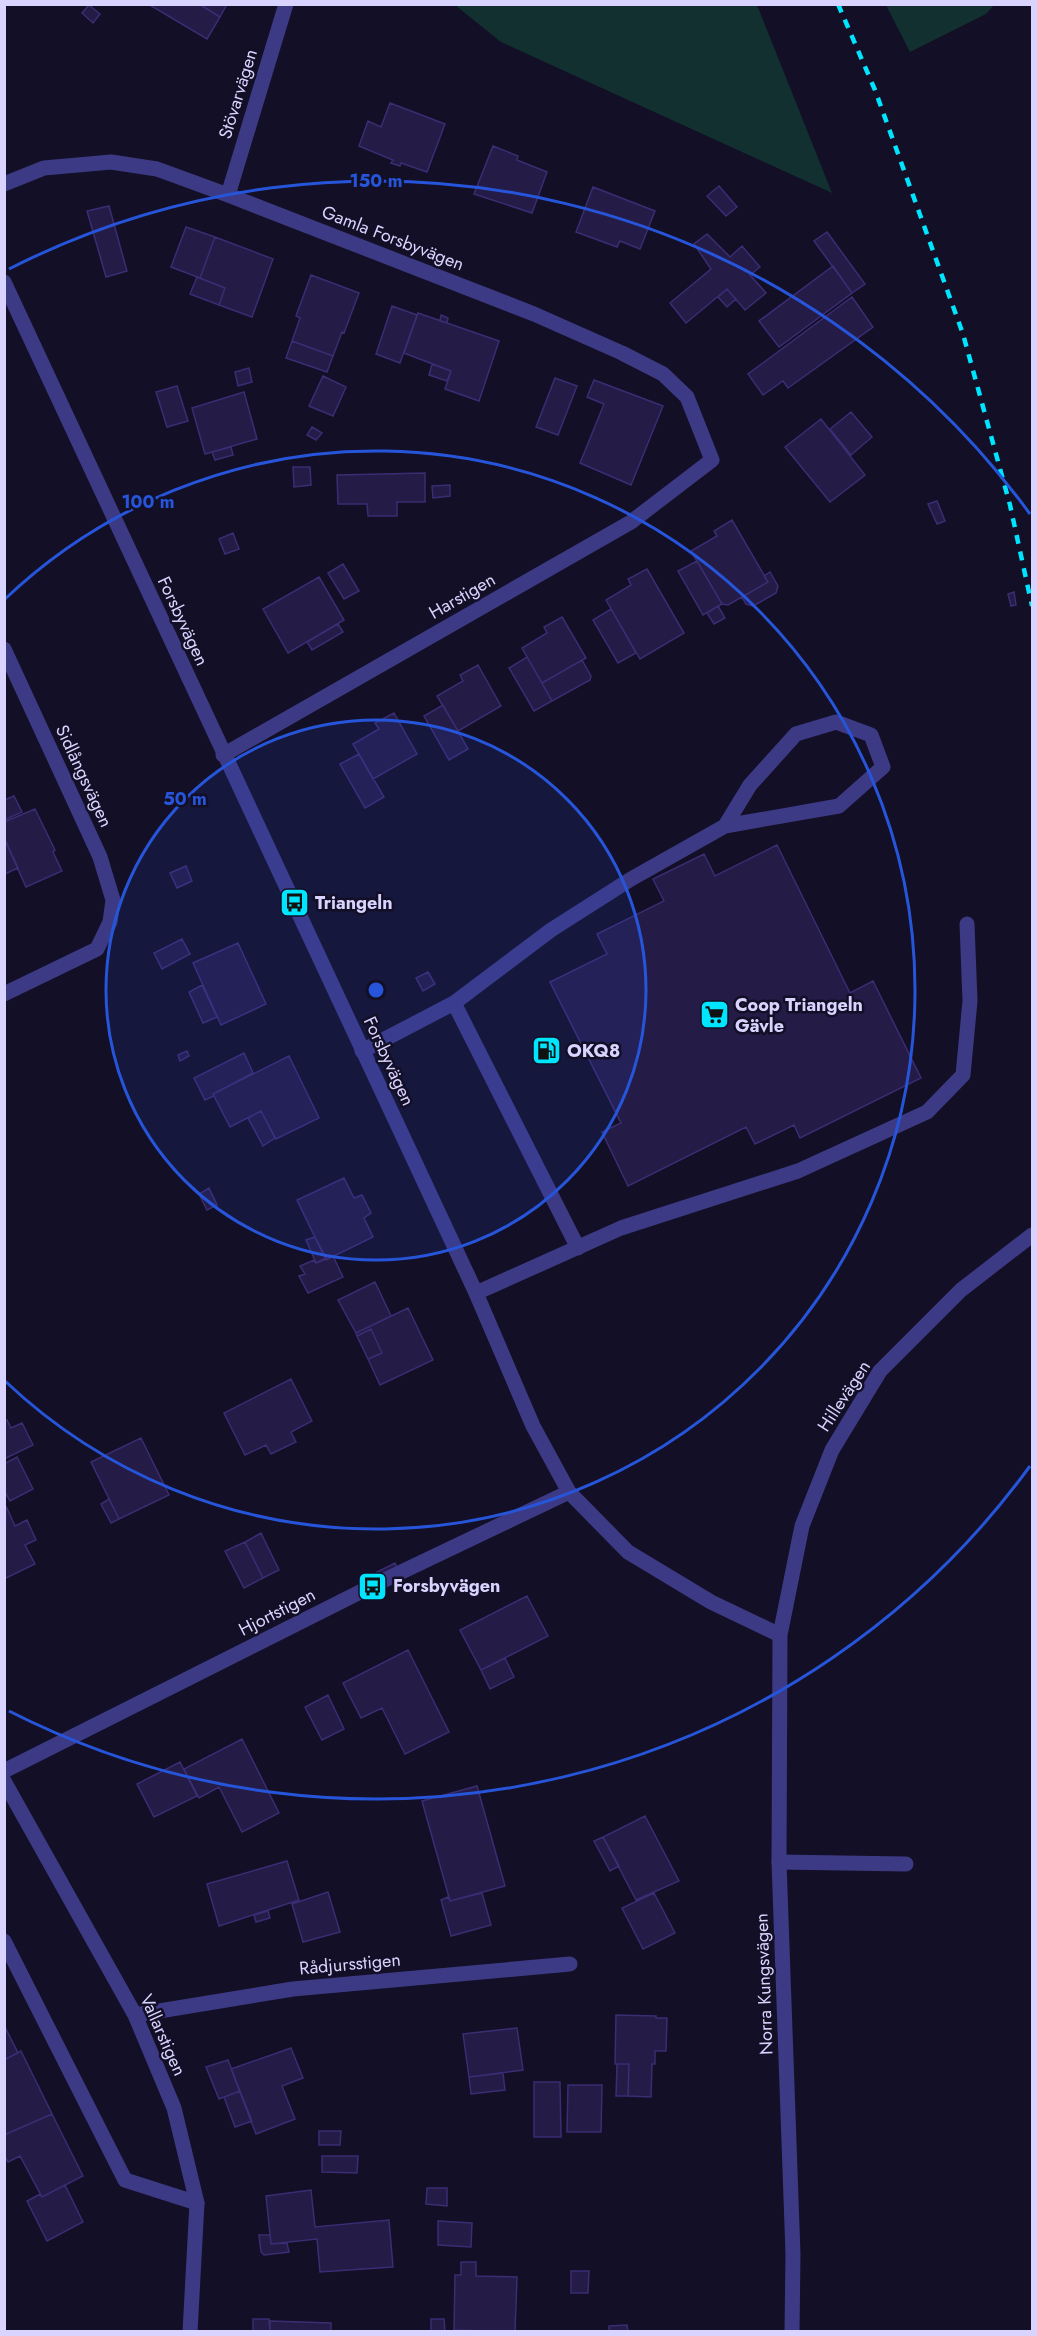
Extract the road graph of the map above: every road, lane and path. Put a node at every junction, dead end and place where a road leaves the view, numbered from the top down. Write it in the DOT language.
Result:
graph roads {
  1 [pos="286,4"];
  2 [pos="4,184"];
  3 [pos="228,195"];
  4 [pos="4,282"];
  5 [pos="712,460"];
  6 [pos="4,650"];
  7 [pos="223,755"];
  8 [pos="725,826"];
  9 [pos="967,924"];
  10 [pos="4,994"];
  11 [pos="454,1003"];
  12 [pos="362,1051"];
  13 [pos="1032,1235"];
  14 [pos="578,1248"];
  15 [pos="476,1293"];
  16 [pos="569,1492"];
  17 [pos="780,1635"];
  18 [pos="4,1771"];
  19 [pos="4,1781"];
  20 [pos="779,1863"];
  21 [pos="906,1864"];
  22 [pos="4,1941"];
  23 [pos="570,1964"];
  24 [pos="135,2015"];
  25 [pos="197,2203"];
  26 [pos="190,2331"];
  27 [pos="792,2331"];
  1 -- 3 [label="street, Stövarvägen"];
  2 -- 3 [label="street, Gamla Forsbyvägen"];
  3 -- 5 [label="street, Gamla Forsbyvägen"];
  4 -- 7 [label="street, Forsbyvägen"];
  5 -- 7 [label="street, Harstigen"];
  6 -- 10 [label="street, Sidlångsvägen"];
  7 -- 12 [label="street, Forsbyvägen"];
  8 -- 8 [label="street"];
  8 -- 11 [label="street"];
  9 -- 14 [label="street"];
  11 -- 12 [label="street"];
  11 -- 14 [label="street"];
  12 -- 15 [label="street, Forsbyvägen"];
  13 -- 17 [label="street, Hillevägen"];
  14 -- 15 [label="street"];
  15 -- 16 [label="street, Forsbyvägen"];
  16 -- 17 [label="street, Forsbyvägen"];
  16 -- 18 [label="street, Hjortstigen"];
  17 -- 20 [label="street, Norra Kungsvägen"];
  19 -- 24 [label="street, Vallarstigen"];
  20 -- 21 [label="street"];
  20 -- 27 [label="street, Norra Kungsvägen"];
  22 -- 25 [label="street"];
  23 -- 24 [label="street, Rådjursstigen"];
  24 -- 25 [label="street, Vallarstigen"];
  25 -- 26 [label="street, Vallarstigen"];
}
